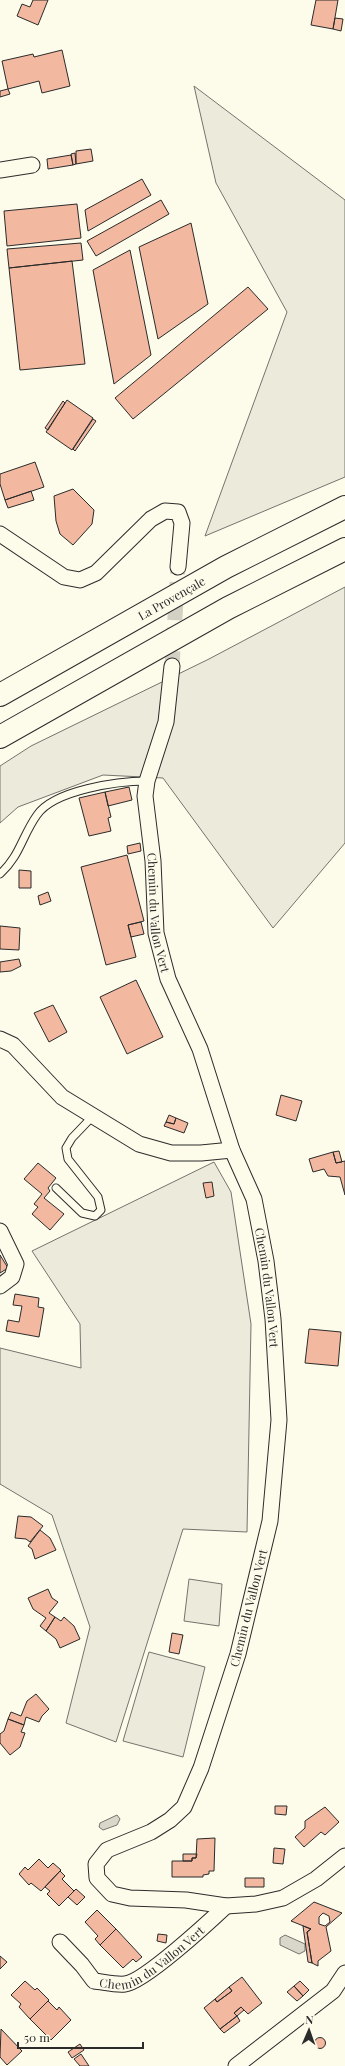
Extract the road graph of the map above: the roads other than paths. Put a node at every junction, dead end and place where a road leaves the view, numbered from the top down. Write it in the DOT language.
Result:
graph roads {
  1 [pos="32,165"];
  2 [pos="0,170"];
  3 [pos="345,507"];
  4 [pos="0,534"];
  5 [pos="345,549"];
  6 [pos="178,567"];
  7 [pos="172,666"];
  8 [pos="0,695"];
  9 [pos="0,737"];
  10 [pos="147,781"];
  11 [pos="0,874"];
  12 [pos="0,1039"];
  13 [pos="93,1116"];
  14 [pos="232,1150"];
  15 [pos="56,1188"];
  16 [pos="0,1231"];
  17 [pos="0,1286"];
  18 [pos="345,1856"];
  19 [pos="226,1906"];
  20 [pos="60,1942"];
  21 [pos="345,1973"];
  22 [pos="236,2066"];
  1 -- 2 [label="street"];
  3 -- 8 [label="highway, La Provençale"];
  4 -- 6 [label="street"];
  5 -- 9 [label="highway"];
  7 -- 10 [label="street, Chemin du Vallon Vert"];
  10 -- 11 [label="lane"];
  10 -- 14 [label="street, Chemin du Vallon Vert"];
  12 -- 13 [label="street"];
  13 -- 14 [label="street"];
  13 -- 15 [label="lane"];
  14 -- 19 [label="street, Chemin du Vallon Vert"];
  16 -- 17 [label="street"];
  18 -- 19 [label="street, Chemin du Vallon Vert"];
  19 -- 20 [label="street, Chemin du Vallon Vert"];
  21 -- 22 [label="street"];
}
